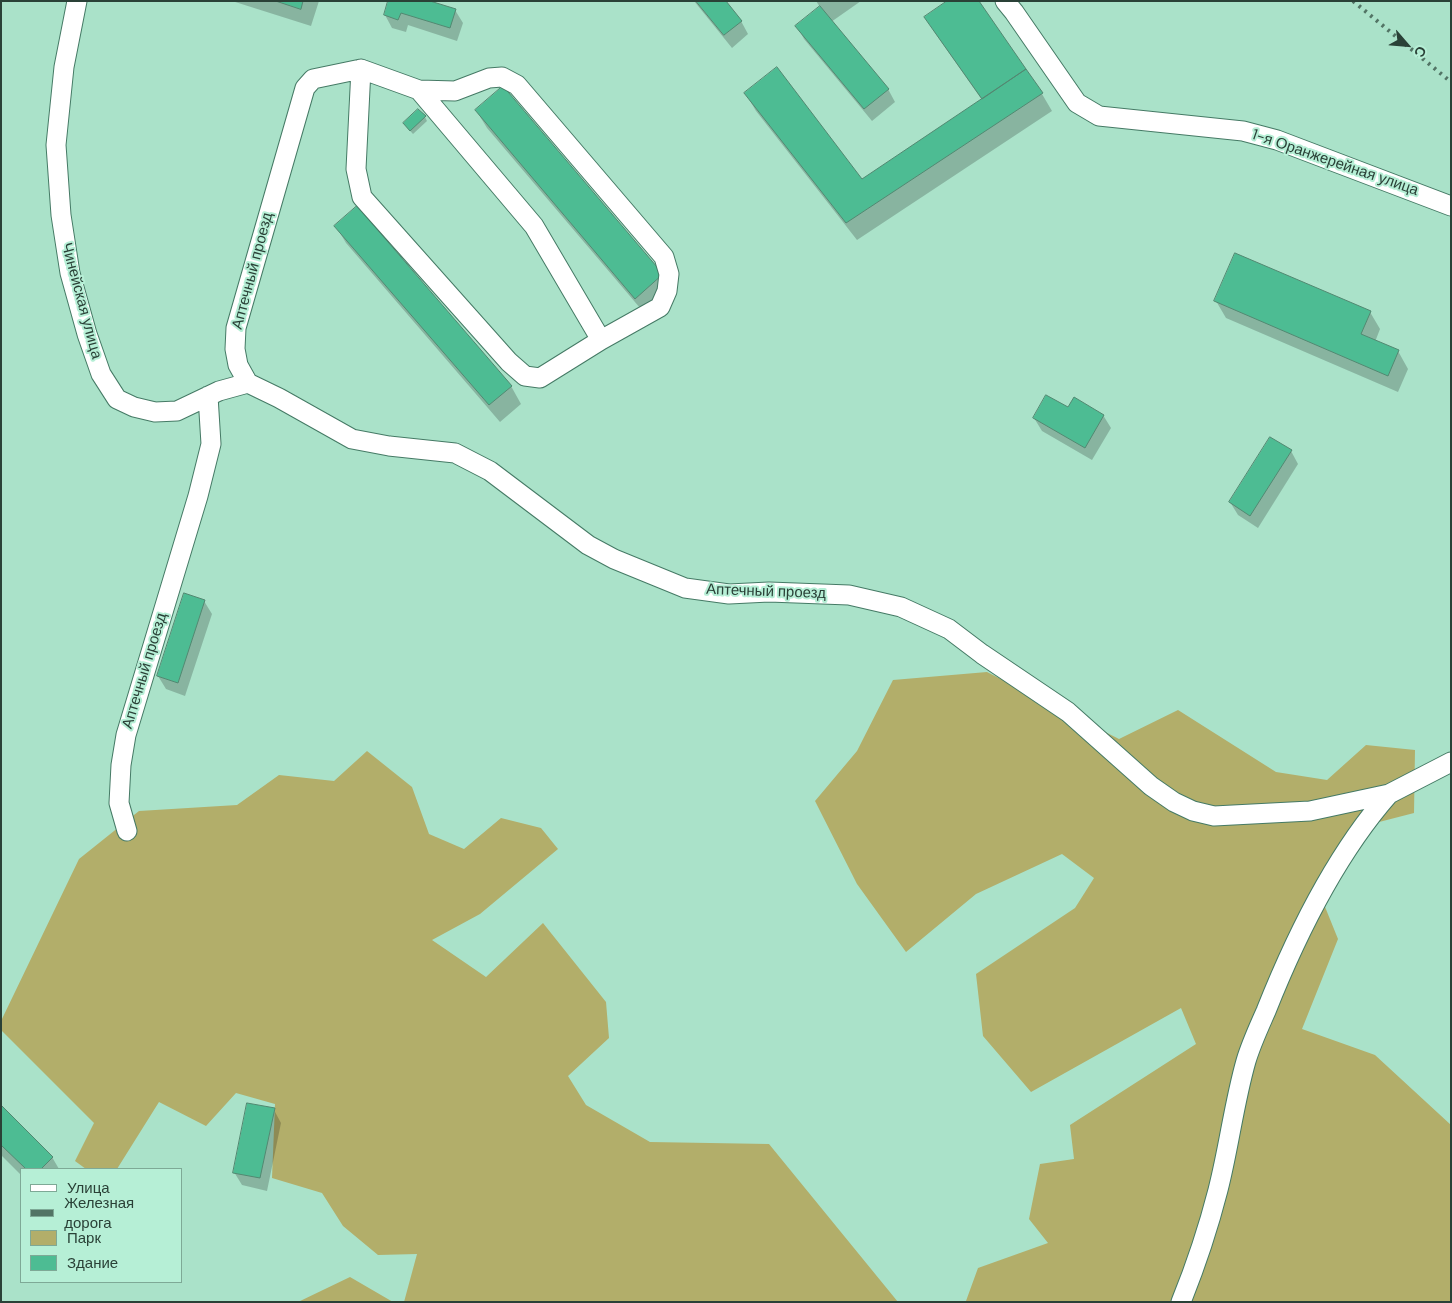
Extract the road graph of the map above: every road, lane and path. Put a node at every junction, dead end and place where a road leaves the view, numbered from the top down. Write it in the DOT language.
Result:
graph roads {
  1 [pos="77,1"];
  2 [pos="1004,1"];
  3 [pos="361,69"];
  4 [pos="419,90"];
  5 [pos="1451,206"];
  6 [pos="602,340"];
  7 [pos="248,383"];
  8 [pos="208,396"];
  9 [pos="1451,762"];
  10 [pos="1388,794"];
  11 [pos="127,831"];
  12 [pos="1181,1302"];
  1 -- 8 [label="street, Чинейская улица"];
  2 -- 5 [label="street, 1-я Оранжерейная улица"];
  3 -- 4 [label="street"];
  3 -- 6 [label="street"];
  3 -- 7 [label="street, Аптечный проезд"];
  4 -- 6 [label="street"];
  4 -- 6 [label="street"];
  7 -- 8 [label="street, Чинейская улица"];
  7 -- 10 [label="street, Аптечный проезд"];
  8 -- 11 [label="street, Аптечный проезд"];
  9 -- 10 [label="street, Аптечный проезд"];
  10 -- 12 [label="street"];
}
